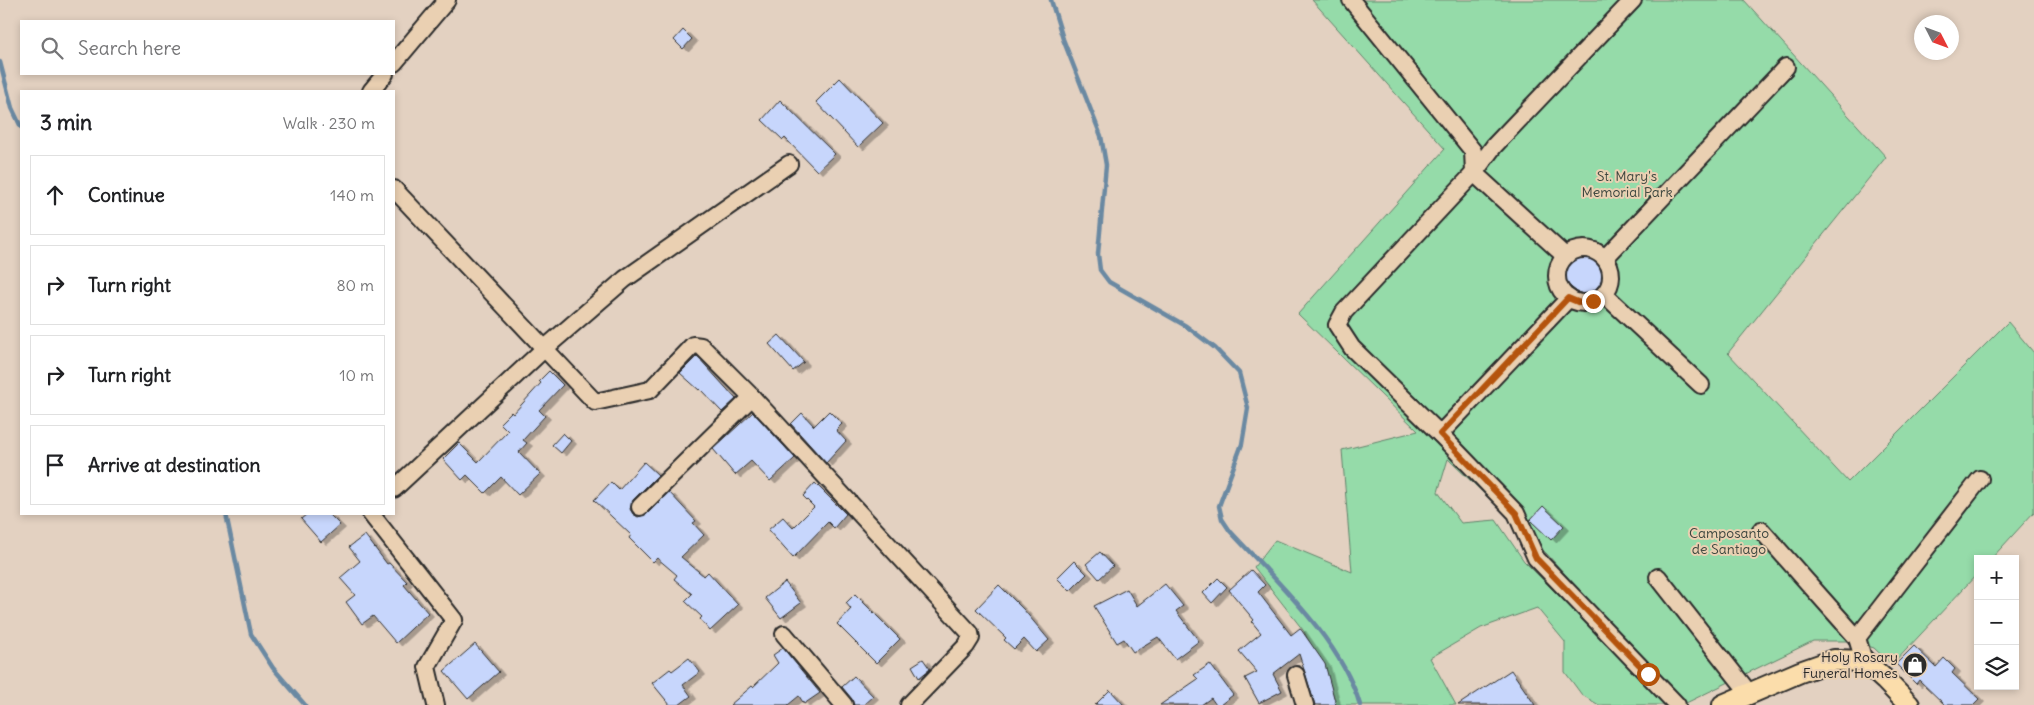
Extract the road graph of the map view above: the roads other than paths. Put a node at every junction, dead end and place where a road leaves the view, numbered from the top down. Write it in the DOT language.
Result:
graph roads {
  1 [pos="447,0"];
  2 [pos="1351,0"];
  3 [pos="1633,0"];
  4 [pos="395,62"];
  5 [pos="1786,67"];
  6 [pos="384,75"];
  7 [pos="372,90"];
  8 [pos="789,164"];
  9 [pos="1474,173"];
  10 [pos="395,190"];
  11 [pos="1564,256"];
  12 [pos="1605,258"];
  13 [pos="1604,294"];
  14 [pos="1568,298"];
  15 [pos="544,349"];
  16 [pos="1701,385"];
  17 [pos="752,398"];
  18 [pos="1440,434"];
  19 [pos="1980,479"];
  20 [pos="395,488"];
  21 [pos="640,508"];
  22 [pos="372,515"];
  23 [pos="1761,530"];
  24 [pos="1658,577"];
  25 [pos="784,634"];
  26 [pos="1857,638"];
  27 [pos="1864,661"];
  28 [pos="1296,675"];
  29 [pos="1749,693"];
  30 [pos="436,705"];
  31 [pos="844,705"];
  32 [pos="909,705"];
  33 [pos="1305,705"];
  34 [pos="1677,705"];
  35 [pos="1723,705"];
  36 [pos="1909,705"];
  1 -- 4 [label="street"];
  2 -- 9 [label="street"];
  3 -- 9 [label="street"];
  5 -- 12 [label="street"];
  6 -- 7 [label="street"];
  8 -- 15 [label="street"];
  9 -- 11 [label="street"];
  9 -- 18 [label="street"];
  10 -- 15 [label="street"];
  11 -- 12 [label="street"];
  11 -- 14 [label="street"];
  12 -- 13 [label="street"];
  13 -- 14 [label="street"];
  13 -- 16 [label="street"];
  14 -- 18 [label="street"];
  15 -- 17 [label="street"];
  15 -- 20 [label="street"];
  17 -- 21 [label="street"];
  17 -- 32 [label="street"];
  18 -- 34 [label="street"];
  19 -- 26 [label="street"];
  22 -- 30 [label="street"];
  23 -- 26 [label="street"];
  24 -- 29 [label="street"];
  25 -- 31 [label="street"];
  26 -- 27 [label="street"];
  27 -- 29 [label="main road"];
  27 -- 36 [label="main road"];
  28 -- 33 [label="street"];
  29 -- 35 [label="main road"];
}
